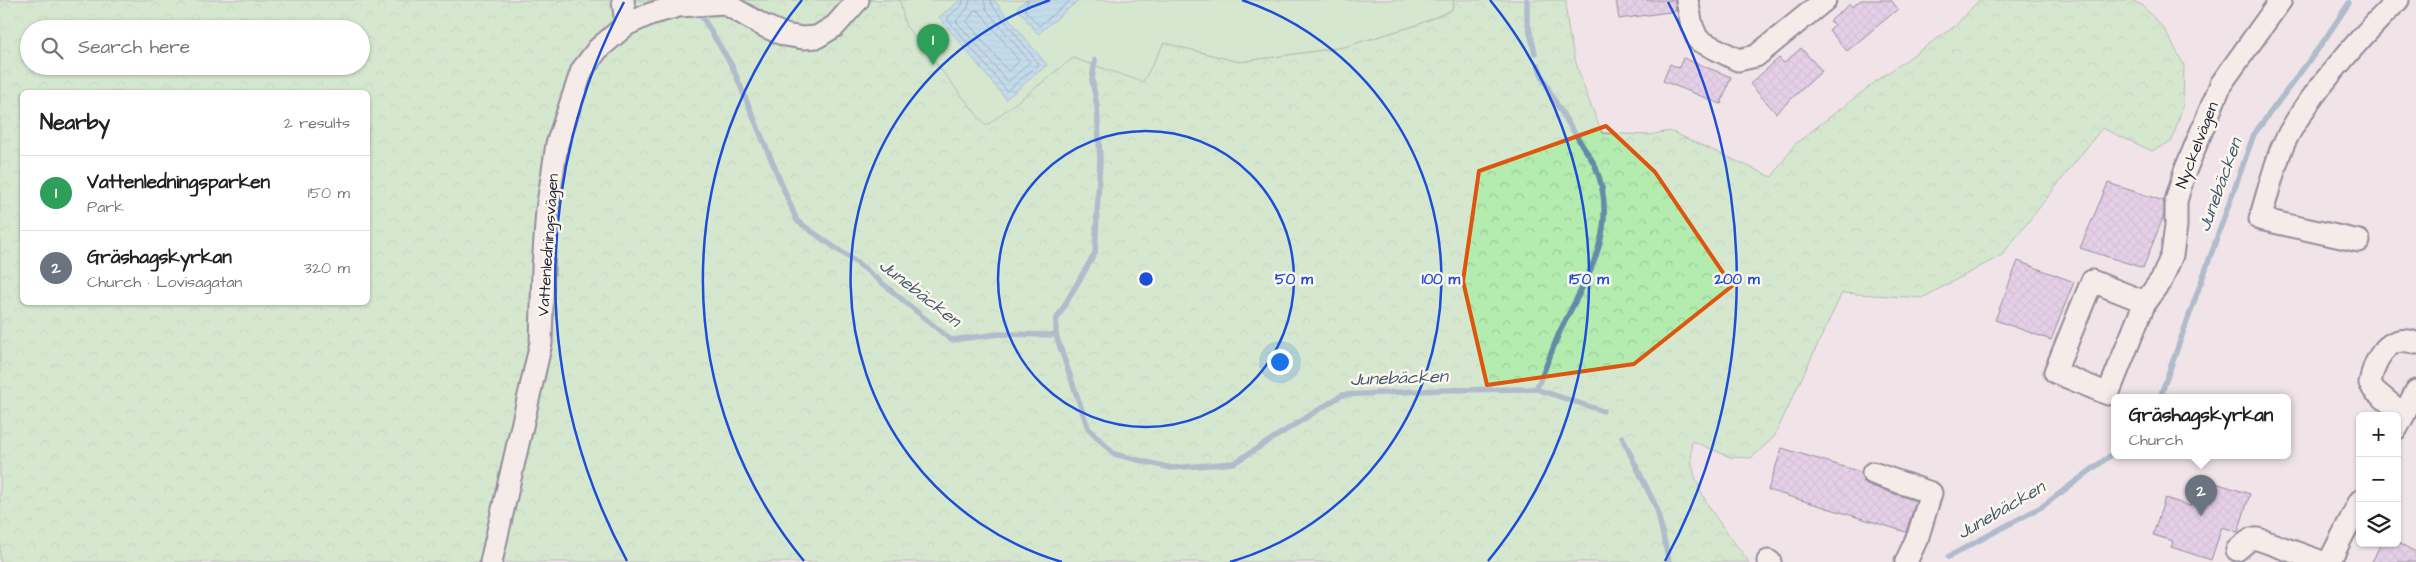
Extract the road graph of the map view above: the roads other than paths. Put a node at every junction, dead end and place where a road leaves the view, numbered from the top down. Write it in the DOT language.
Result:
graph roads {
  1 [pos="623,0"];
  2 [pos="858,0"];
  3 [pos="1687,0"];
  4 [pos="1825,0"];
  5 [pos="2281,0"];
  6 [pos="2398,0"];
  7 [pos="675,3"];
  8 [pos="626,25"];
  9 [pos="2359,241"];
  10 [pos="2145,302"];
  11 [pos="2416,342"];
  12 [pos="2416,391"];
  13 [pos="2393,412"];
  14 [pos="2401,421"];
  15 [pos="1873,473"];
  16 [pos="2359,502"];
  17 [pos="2237,550"];
  18 [pos="491,562"];
  19 [pos="1906,562"];
  20 [pos="2322,562"];
  21 [pos="2329,562"];
  1 -- 8 [label="street"];
  2 -- 7 [label="street, Vattenledningsvägen"];
  3 -- 4 [label="street"];
  5 -- 10 [label="street, Nyckelvägen"];
  6 -- 9 [label="street"];
  7 -- 8 [label="street, Vattenledningsvägen"];
  8 -- 18 [label="street, Vattenledningsvägen"];
  10 -- 10 [label="street, Nyckelvägen"];
  11 -- 13 [label="street"];
  12 -- 14 [label="street"];
  15 -- 19 [label="street"];
  16 -- 21 [label="street"];
  17 -- 20 [label="street"];
}
